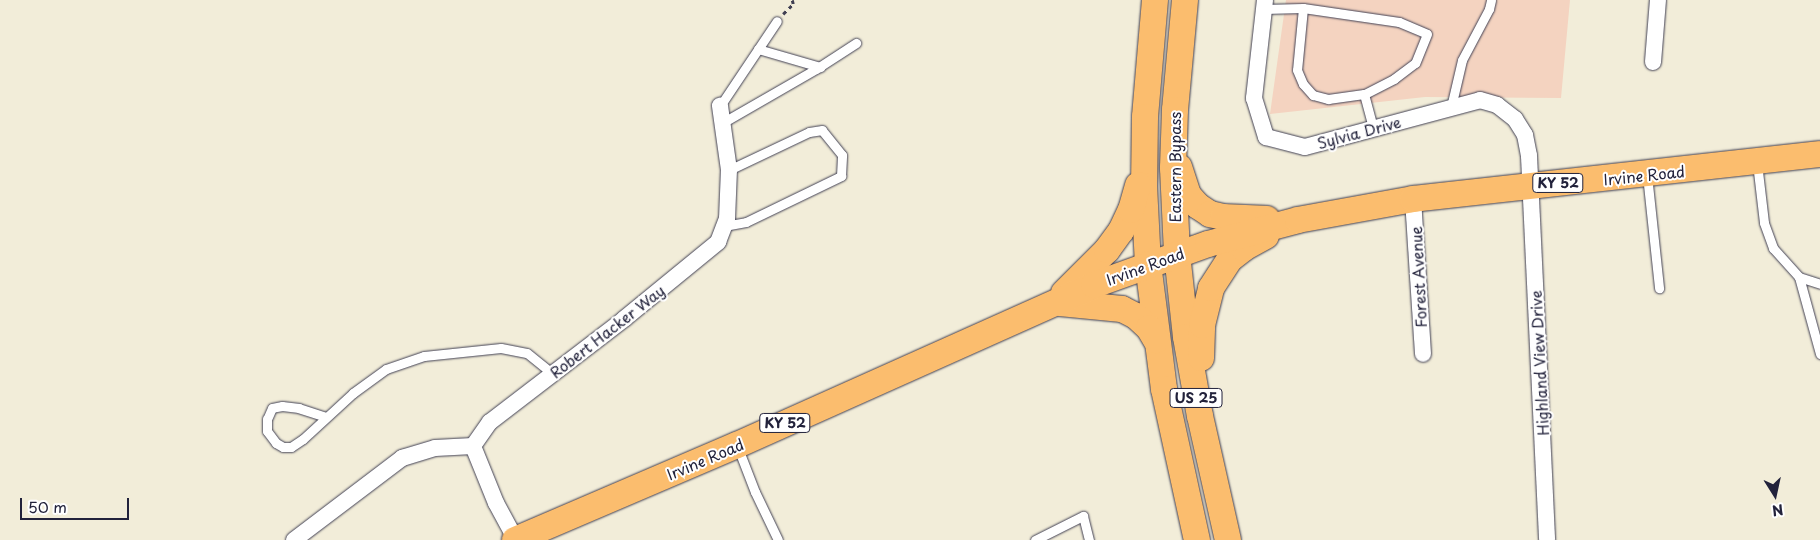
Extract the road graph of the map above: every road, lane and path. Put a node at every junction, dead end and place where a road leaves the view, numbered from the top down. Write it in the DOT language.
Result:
graph roads {
  1 [pos="792,0"];
  2 [pos="1155,0"];
  3 [pos="1185,0"];
  4 [pos="1490,0"];
  5 [pos="1658,0"];
  6 [pos="1264,5"];
  7 [pos="1303,8"];
  8 [pos="777,21"];
  9 [pos="856,43"];
  10 [pos="758,49"];
  11 [pos="1654,62"];
  12 [pos="820,67"];
  13 [pos="1364,94"];
  14 [pos="720,106"];
  15 [pos="1452,107"];
  16 [pos="722,123"];
  17 [pos="1373,128"];
  18 [pos="1174,146"];
  19 [pos="1820,154"];
  20 [pos="1144,158"];
  21 [pos="1757,163"];
  22 [pos="729,170"];
  23 [pos="1647,174"];
  24 [pos="1530,186"];
  25 [pos="1413,199"];
  26 [pos="1298,220"];
  27 [pos="724,226"];
  28 [pos="1177,254"];
  29 [pos="1148,264"];
  30 [pos="1799,277"];
  31 [pos="1820,284"];
  32 [pos="1659,288"];
  33 [pos="1054,303"];
  34 [pos="1156,340"];
  35 [pos="1423,354"];
  36 [pos="1820,354"];
  37 [pos="552,374"];
  38 [pos="1200,416"];
  39 [pos="326,418"];
  40 [pos="738,445"];
  41 [pos="473,446"];
  42 [pos="294,540"];
  43 [pos="515,540"];
  44 [pos="778,540"];
  45 [pos="1035,540"];
  46 [pos="1090,540"];
  47 [pos="1197,540"];
  48 [pos="1228,540"];
  49 [pos="1547,540"];
  1 -- 8 [label="path"];
  2 -- 20 [label="main road, Eastern Bypass / US 25"];
  3 -- 18 [label="main road, Eastern Bypass / US 25"];
  4 -- 15 [label="lane"];
  5 -- 11 [label="street"];
  6 -- 7 [label="lane"];
  6 -- 17 [label="street, Sylvia Drive"];
  7 -- 13 [label="lane"];
  7 -- 13 [label="lane"];
  8 -- 10 [label="lane"];
  9 -- 12 [label="lane"];
  10 -- 12 [label="lane"];
  10 -- 14 [label="lane"];
  12 -- 16 [label="lane"];
  13 -- 17 [label="lane"];
  14 -- 16 [label="street, Robert Hacker Way"];
  15 -- 17 [label="street, Sylvia Drive"];
  15 -- 24 [label="street, Sylvia Drive"];
  16 -- 22 [label="street, Robert Hacker Way"];
  18 -- 26 [label="main road"];
  18 -- 28 [label="main road, Eastern Bypass / US 25"];
  19 -- 21 [label="main road, Irvine Road / KY 52"];
  20 -- 29 [label="main road, Eastern Bypass / US 25"];
  20 -- 33 [label="main road"];
  21 -- 23 [label="main road, Irvine Road / KY 52"];
  21 -- 30 [label="lane"];
  22 -- 27 [label="street, Robert Hacker Way"];
  22 -- 27 [label="lane"];
  23 -- 24 [label="main road, Irvine Road / KY 52"];
  23 -- 32 [label="lane"];
  24 -- 25 [label="main road, Irvine Road / KY 52"];
  24 -- 49 [label="street, Highland View Drive"];
  25 -- 26 [label="main road, Irvine Road / KY 52"];
  25 -- 35 [label="street, Forest Avenue"];
  26 -- 28 [label="main road, Irvine Road / KY 52"];
  26 -- 38 [label="main road"];
  27 -- 37 [label="street, Robert Hacker Way"];
  28 -- 29 [label="main road, Irvine Road / KY 52"];
  28 -- 38 [label="main road, Eastern Bypass / US 25"];
  29 -- 33 [label="main road, Irvine Road / KY 52"];
  29 -- 34 [label="main road, Eastern Bypass / US 25"];
  30 -- 31 [label="lane"];
  30 -- 36 [label="lane"];
  33 -- 34 [label="main road"];
  33 -- 40 [label="main road, Irvine Road / KY 52"];
  34 -- 47 [label="main road, Eastern Bypass / US 25"];
  37 -- 39 [label="lane"];
  37 -- 41 [label="street, Robert Hacker Way"];
  38 -- 48 [label="main road, Eastern Bypass / US 25"];
  39 -- 39 [label="lane"];
  40 -- 43 [label="main road, Irvine Road / KY 52"];
  40 -- 44 [label="lane"];
  41 -- 42 [label="street"];
  41 -- 43 [label="street"];
  45 -- 46 [label="lane"];
}
